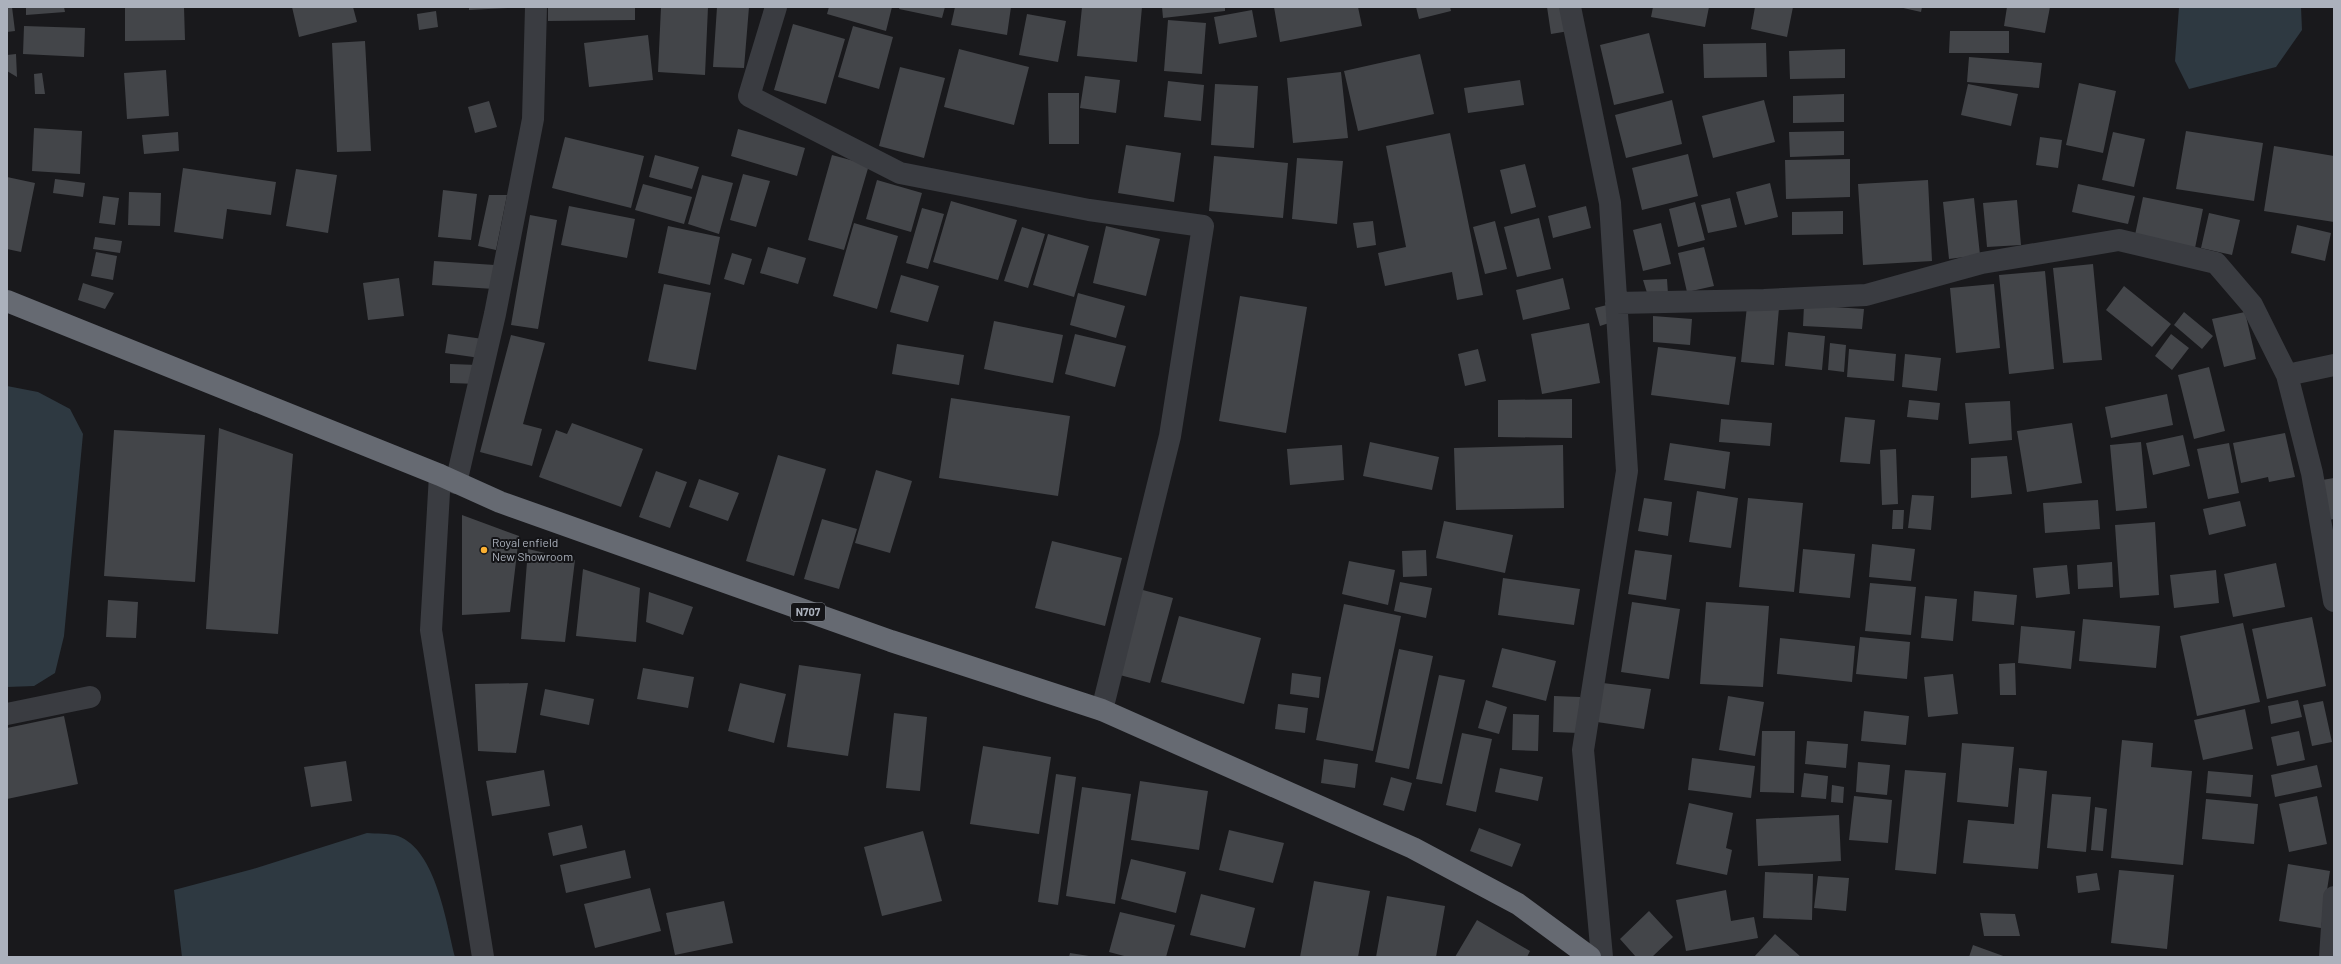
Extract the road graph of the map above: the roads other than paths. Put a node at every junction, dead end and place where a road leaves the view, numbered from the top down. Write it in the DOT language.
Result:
graph roads {
  1 [pos="536,7"];
  2 [pos="776,7"];
  3 [pos="1570,7"];
  4 [pos="7,301"];
  5 [pos="1616,303"];
  6 [pos="2334,365"];
  7 [pos="2287,375"];
  8 [pos="448,479"];
  9 [pos="2334,601"];
  10 [pos="90,697"];
  11 [pos="1102,710"];
  12 [pos="7,714"];
  13 [pos="2334,897"];
  14 [pos="483,957"];
  15 [pos="1590,957"];
  16 [pos="1602,957"];
  17 [pos="2330,957"];
  1 -- 8 [label="street"];
  2 -- 11 [label="street"];
  3 -- 5 [label="street"];
  4 -- 8 [label="highway, N707"];
  5 -- 7 [label="street"];
  5 -- 16 [label="street"];
  6 -- 7 [label="street"];
  7 -- 9 [label="street"];
  8 -- 11 [label="highway, N707"];
  8 -- 14 [label="street"];
  10 -- 12 [label="street"];
  11 -- 15 [label="highway, N707"];
  13 -- 17 [label="street"];
}
